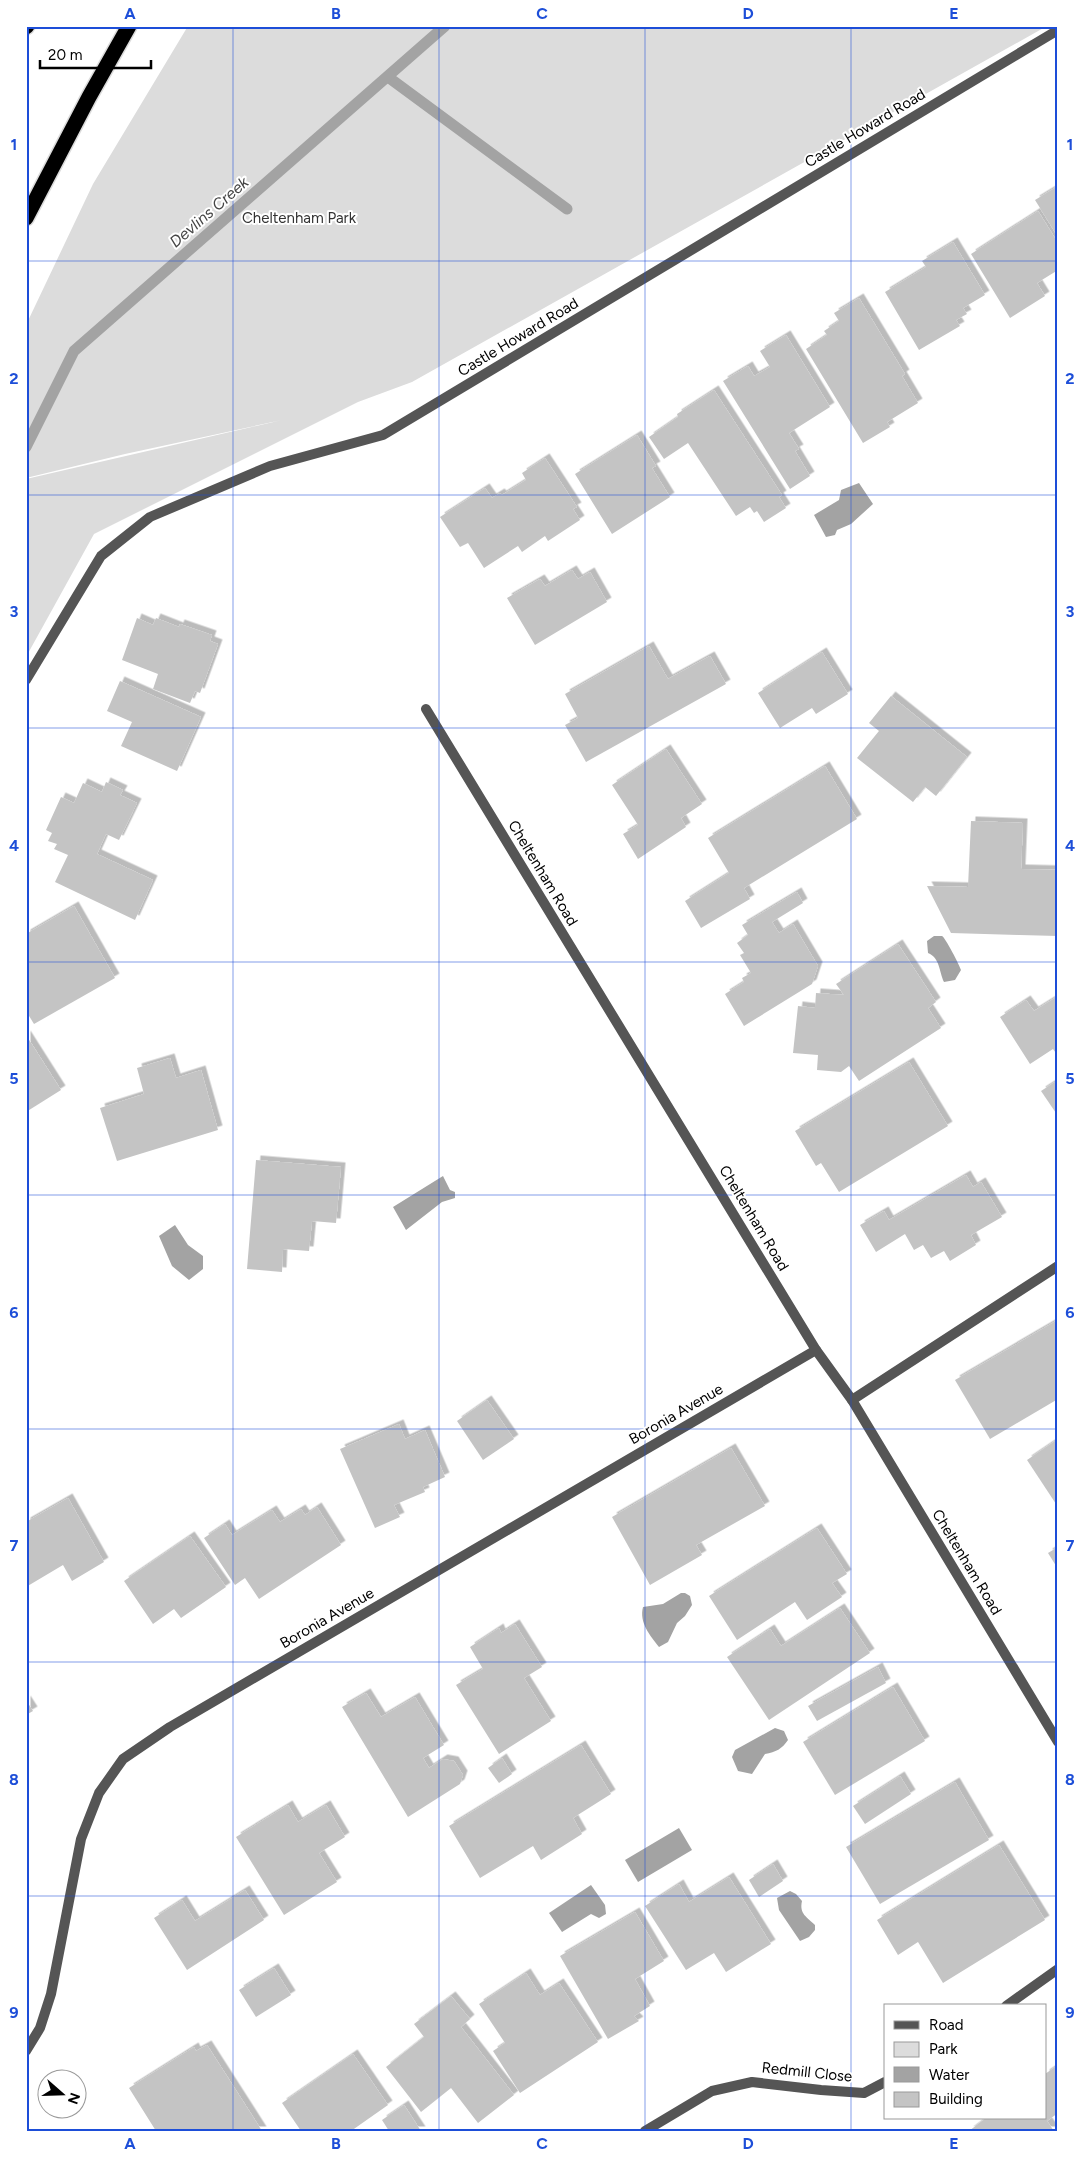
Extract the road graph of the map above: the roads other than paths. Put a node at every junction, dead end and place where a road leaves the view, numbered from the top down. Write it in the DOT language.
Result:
graph roads {
  1 [pos="130,26"];
  2 [pos="1058,30"];
  3 [pos="26,218"];
  4 [pos="26,680"];
  5 [pos="426,709"];
  6 [pos="1058,1266"];
  7 [pos="816,1350"];
  8 [pos="852,1400"];
  9 [pos="1058,1742"];
  10 [pos="1058,1970"];
  11 [pos="1009,2004"];
  12 [pos="26,2051"];
  13 [pos="884,2083"];
  14 [pos="645,2131"];
  1 -- 3 [label="highway"];
  2 -- 4 [label="street, Castle Howard Road"];
  5 -- 7 [label="street, Cheltenham Road"];
  6 -- 8 [label="street"];
  7 -- 8 [label="street, Cheltenham Road"];
  7 -- 12 [label="street, Boronia Avenue"];
  8 -- 9 [label="street, Cheltenham Road"];
  10 -- 11 [label="street"];
  13 -- 14 [label="street, Redmill Close"];
}
